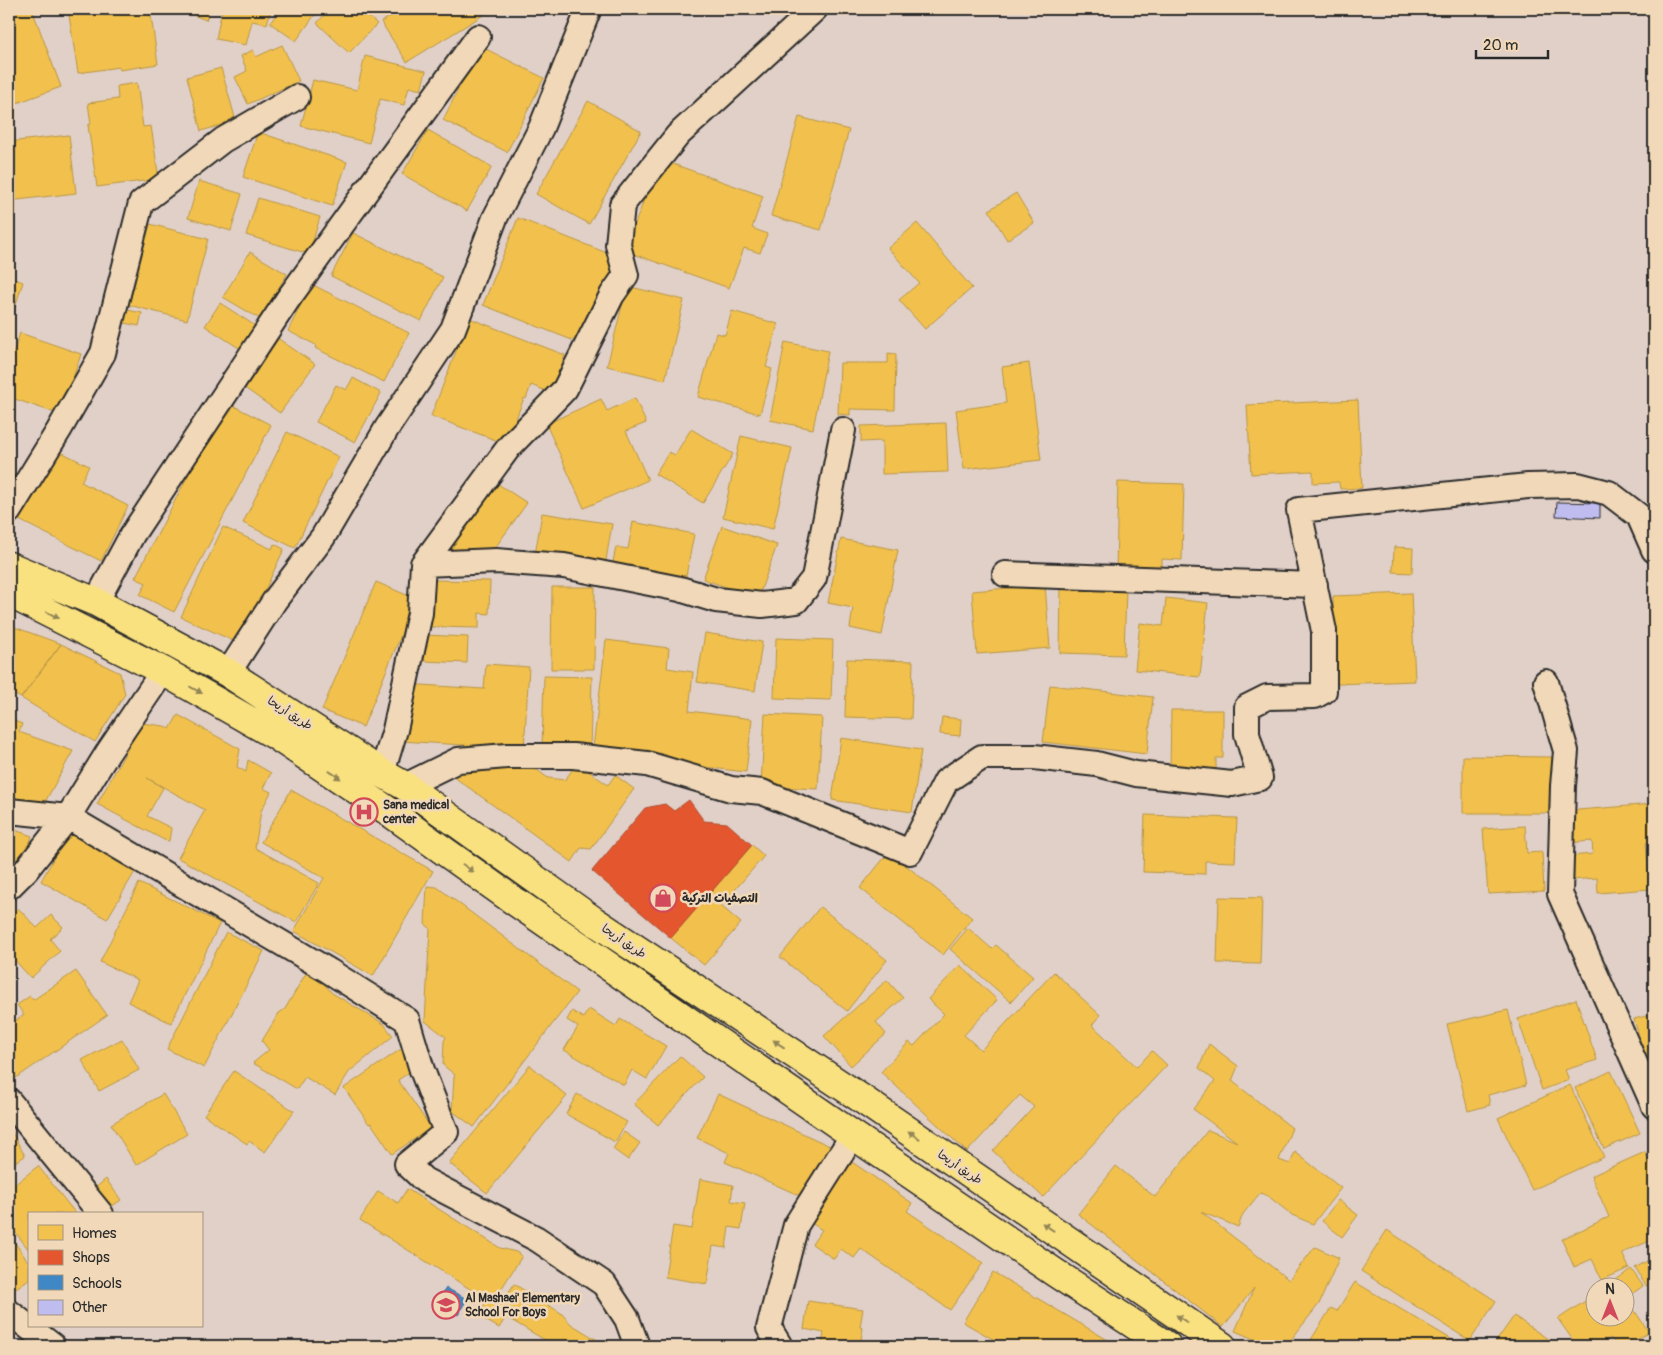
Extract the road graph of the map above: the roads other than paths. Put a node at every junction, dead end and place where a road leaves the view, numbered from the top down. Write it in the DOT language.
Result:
graph roads {
  1 [pos="587,9"];
  2 [pos="815,9"];
  3 [pos="478,37"];
  4 [pos="297,97"];
  5 [pos="843,430"];
  6 [pos="9,512"];
  7 [pos="1654,550"];
  8 [pos="423,564"];
  9 [pos="9,566"];
  10 [pos="1005,574"];
  11 [pos="1315,585"];
  12 [pos="9,593"];
  13 [pos="96,602"];
  14 [pos="163,671"];
  15 [pos="228,673"];
  16 [pos="1546,682"];
  17 [pos="394,779"];
  18 [pos="9,811"];
  19 [pos="68,816"];
  20 [pos="9,887"];
  21 [pos="9,1101"];
  22 [pos="1654,1106"];
  23 [pos="853,1135"];
  24 [pos="99,1212"];
  25 [pos="9,1312"];
  26 [pos="28,1327"];
  27 [pos="30,1328"];
  28 [pos="53,1346"];
  29 [pos="637,1346"];
  30 [pos="780,1346"];
  31 [pos="1168,1346"];
  32 [pos="1222,1346"];
  1 -- 15 [label="street"];
  2 -- 8 [label="street"];
  3 -- 13 [label="street"];
  4 -- 6 [label="street"];
  5 -- 8 [label="street"];
  7 -- 11 [label="street"];
  8 -- 17 [label="street"];
  9 -- 13 [label="main road, طريق أريحا"];
  10 -- 11 [label="street"];
  11 -- 17 [label="street"];
  12 -- 14 [label="main road, one-way"];
  13 -- 15 [label="main road, طريق أريحا"];
  14 -- 19 [label="street"];
  14 -- 23 [label="main road, one-way"];
  15 -- 17 [label="main road, طريق أريحا"];
  16 -- 22 [label="street"];
  32 -- 17 [label="main road, طريق أريحا, one-way"];
  18 -- 19 [label="street"];
  19 -- 20 [label="street"];
  19 -- 29 [label="street"];
  21 -- 24 [label="street"];
  23 -- 30 [label="street"];
  23 -- 31 [label="main road"];
  25 -- 26 [label="street"];
  27 -- 28 [label="street"];
}
